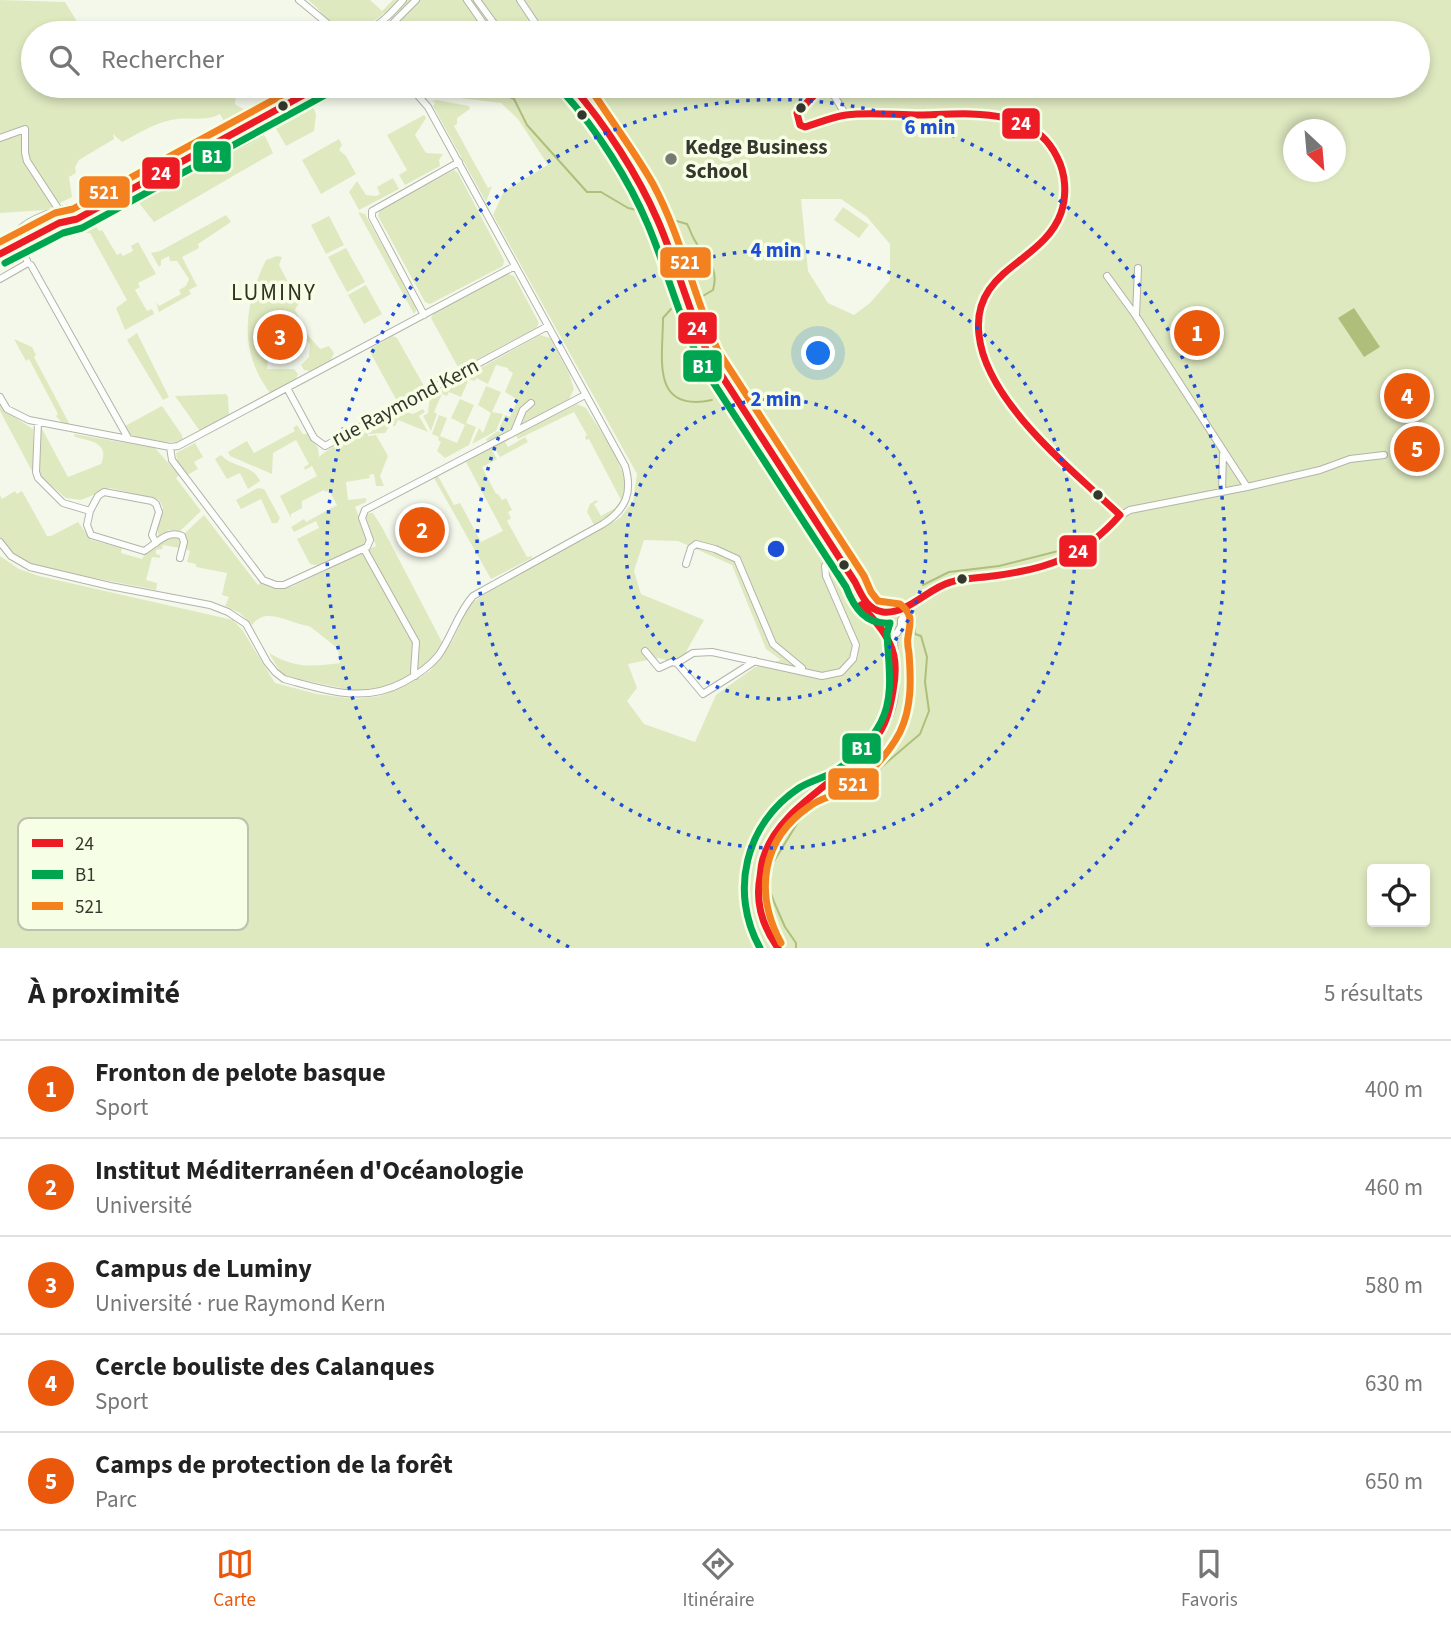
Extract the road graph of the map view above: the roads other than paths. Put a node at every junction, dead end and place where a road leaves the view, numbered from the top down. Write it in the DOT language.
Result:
graph roads {
  1 [pos="299,0"];
  2 [pos="403,0"];
  3 [pos="416,0"];
  4 [pos="467,0"];
  5 [pos="477,0"];
  6 [pos="520,0"];
  7 [pos="324,21"];
  8 [pos="381,21"];
  9 [pos="395,21"];
  10 [pos="482,21"];
  11 [pos="492,21"];
  12 [pos="534,21"];
  13 [pos="422,98"];
  14 [pos="577,98"];
  15 [pos="813,98"];
  16 [pos="834,98"];
  17 [pos="846,115"];
  18 [pos="0,138"];
  19 [pos="459,162"];
  20 [pos="71,208"];
  21 [pos="59,210"];
  22 [pos="28,263"];
  23 [pos="515,266"];
  24 [pos="1138,268"];
  25 [pos="1107,276"];
  26 [pos="0,279"];
  27 [pos="424,314"];
  28 [pos="1136,316"];
  29 [pos="548,326"];
  30 [pos="287,388"];
  31 [pos="585,395"];
  32 [pos="0,397"];
  33 [pos="531,402"];
  34 [pos="38,422"];
  35 [pos="514,432"];
  36 [pos="128,438"];
  37 [pos="170,447"];
  38 [pos="1223,452"];
  39 [pos="1384,455"];
  40 [pos="1247,487"];
  41 [pos="1222,492"];
  42 [pos="90,511"];
  43 [pos="1121,515"];
  44 [pos="0,542"];
  45 [pos="156,543"];
  46 [pos="364,549"];
  47 [pos="180,558"];
  48 [pos="832,558"];
  49 [pos="686,564"];
  50 [pos="912,603"];
  51 [pos="868,606"];
  52 [pos="895,613"];
  53 [pos="883,614"];
  54 [pos="901,620"];
  55 [pos="878,623"];
  56 [pos="886,634"];
  57 [pos="894,634"];
  58 [pos="645,651"];
  59 [pos="893,652"];
  60 [pos="755,661"];
  61 [pos="677,663"];
  62 [pos="804,670"];
  63 [pos="415,676"];
  64 [pos="778,948"];
  1 -- 7 [label="street"];
  2 -- 8 [label="street"];
  3 -- 9 [label="street"];
  4 -- 10 [label="street"];
  5 -- 11 [label="street"];
  6 -- 12 [label="street"];
  13 -- 19 [label="street"];
  14 -- 48 [label="street"];
  15 -- 17 [label="street"];
  16 -- 17 [label="street"];
  17 -- 43 [label="street"];
  18 -- 21 [label="street"];
  19 -- 23 [label="street"];
  19 -- 27 [label="street"];
  20 -- 21 [label="street"];
  21 -- 22 [label="street"];
  22 -- 26 [label="street"];
  22 -- 36 [label="street"];
  23 -- 27 [label="street"];
  23 -- 29 [label="street"];
  24 -- 28 [label="street"];
  25 -- 28 [label="street"];
  27 -- 30 [label="street"];
  28 -- 38 [label="street"];
  29 -- 30 [label="street, rue Raymond Kern"];
  29 -- 31 [label="street"];
  30 -- 37 [label="street"];
  31 -- 35 [label="street"];
  31 -- 63 [label="street"];
  32 -- 34 [label="street"];
  33 -- 35 [label="street"];
  34 -- 36 [label="street"];
  34 -- 42 [label="street"];
  35 -- 46 [label="street"];
  36 -- 37 [label="street"];
  37 -- 46 [label="street"];
  38 -- 40 [label="street"];
  38 -- 41 [label="street"];
  39 -- 40 [label="street"];
  40 -- 41 [label="street"];
  41 -- 43 [label="street"];
  42 -- 45 [label="street"];
  42 -- 45 [label="street"];
  43 -- 50 [label="street"];
  44 -- 63 [label="street"];
  45 -- 47 [label="street"];
  46 -- 63 [label="street"];
  48 -- 51 [label="street"];
  48 -- 62 [label="street"];
  49 -- 62 [label="street"];
  50 -- 52 [label="street"];
  50 -- 54 [label="street"];
  51 -- 53 [label="street"];
  51 -- 55 [label="street"];
  52 -- 53 [label="street"];
  52 -- 54 [label="street"];
  53 -- 55 [label="street"];
  54 -- 57 [label="street"];
  55 -- 56 [label="street"];
  56 -- 57 [label="street"];
  56 -- 59 [label="street"];
  57 -- 59 [label="street"];
  58 -- 61 [label="street"];
  59 -- 64 [label="street"];
  60 -- 61 [label="street"];
  60 -- 61 [label="street"];
  60 -- 62 [label="street"];
}
